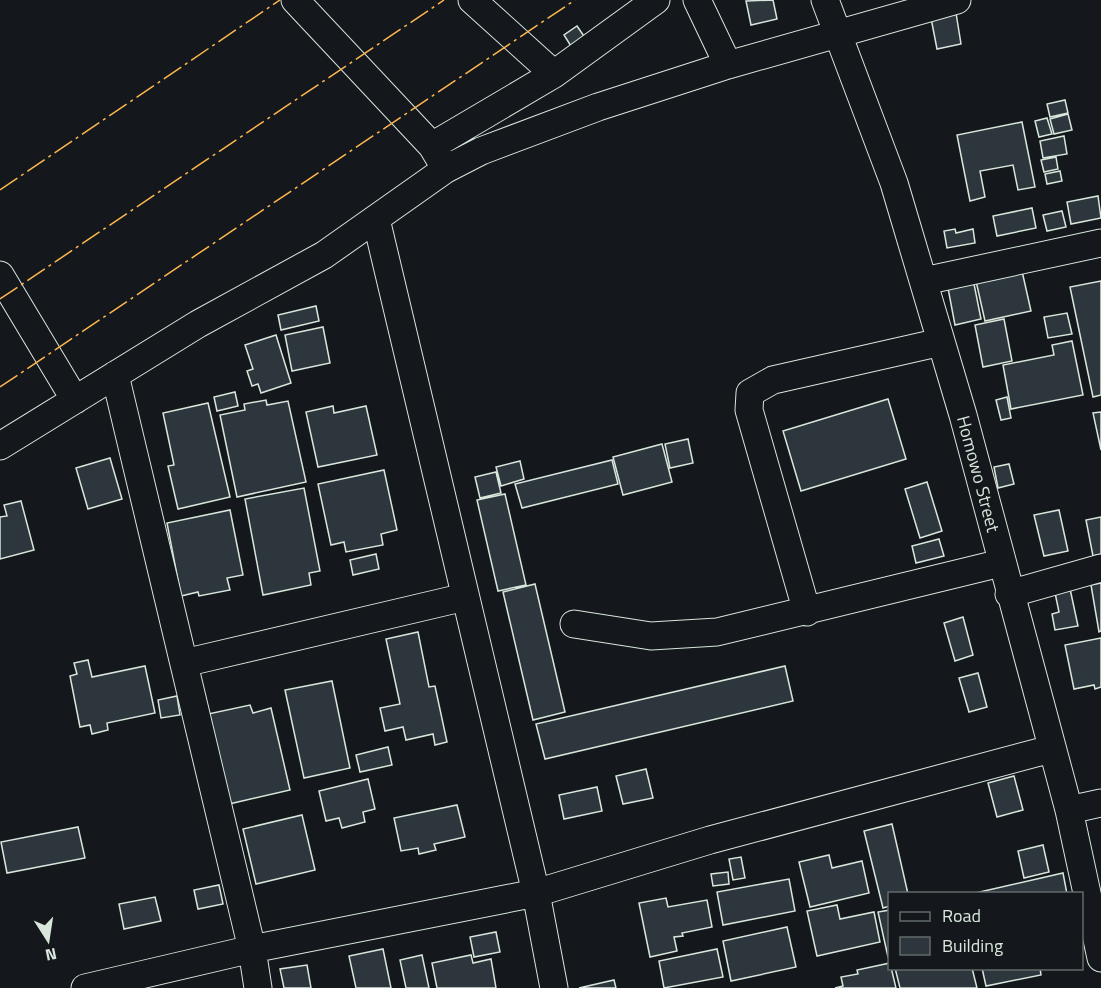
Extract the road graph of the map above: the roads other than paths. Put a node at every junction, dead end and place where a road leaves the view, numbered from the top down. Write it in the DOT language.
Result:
graph roads {
  1 [pos="295,0"];
  2 [pos="472,0"];
  3 [pos="656,0"];
  4 [pos="697,0"];
  5 [pos="825,0"];
  6 [pos="957,0"];
  7 [pos="837,32"];
  8 [pos="728,65"];
  9 [pos="554,74"];
  10 [pos="432,146"];
  11 [pos="446,169"];
  12 [pos="376,219"];
  13 [pos="1101,243"];
  14 [pos="0,275"];
  15 [pos="924,281"];
  16 [pos="941,342"];
  17 [pos="115,375"];
  18 [pos="75,400"];
  19 [pos="0,446"];
  20 [pos="1001,563"];
  21 [pos="1101,568"];
  22 [pos="1009,594"];
  23 [pos="465,597"];
  24 [pos="807,612"];
  25 [pos="574,624"];
  26 [pos="184,663"];
  27 [pos="1052,749"];
  28 [pos="1101,803"];
  29 [pos="1069,810"];
  30 [pos="536,892"];
  31 [pos="252,950"];
  32 [pos="1101,958"];
  33 [pos="85,988"];
  34 [pos="258,988"];
  35 [pos="554,988"];
  1 -- 10 [label="street"];
  2 -- 9 [label="street"];
  3 -- 9 [label="street"];
  4 -- 8 [label="street"];
  5 -- 7 [label="street, Homowo Street"];
  6 -- 7 [label="street"];
  7 -- 8 [label="street"];
  7 -- 15 [label="street, Homowo Street"];
  8 -- 11 [label="street"];
  9 -- 10 [label="street"];
  10 -- 11 [label="street"];
  11 -- 12 [label="street"];
  12 -- 17 [label="street"];
  12 -- 23 [label="street"];
  13 -- 15 [label="street"];
  14 -- 18 [label="street"];
  15 -- 16 [label="street, Homowo Street"];
  16 -- 20 [label="street, Homowo Street"];
  16 -- 24 [label="street"];
  17 -- 18 [label="street"];
  17 -- 26 [label="street"];
  18 -- 19 [label="street"];
  20 -- 22 [label="street, Homowo Street"];
  20 -- 24 [label="street"];
  21 -- 22 [label="street"];
  22 -- 27 [label="street, Homowo Street"];
  23 -- 26 [label="street"];
  23 -- 30 [label="street"];
  24 -- 25 [label="street"];
  26 -- 31 [label="street"];
  27 -- 29 [label="street, Homowo Street"];
  27 -- 30 [label="street"];
  28 -- 29 [label="street"];
  29 -- 32 [label="street, Homowo Street"];
  30 -- 31 [label="street"];
  30 -- 35 [label="street"];
  31 -- 33 [label="street"];
  31 -- 34 [label="street"];
}
